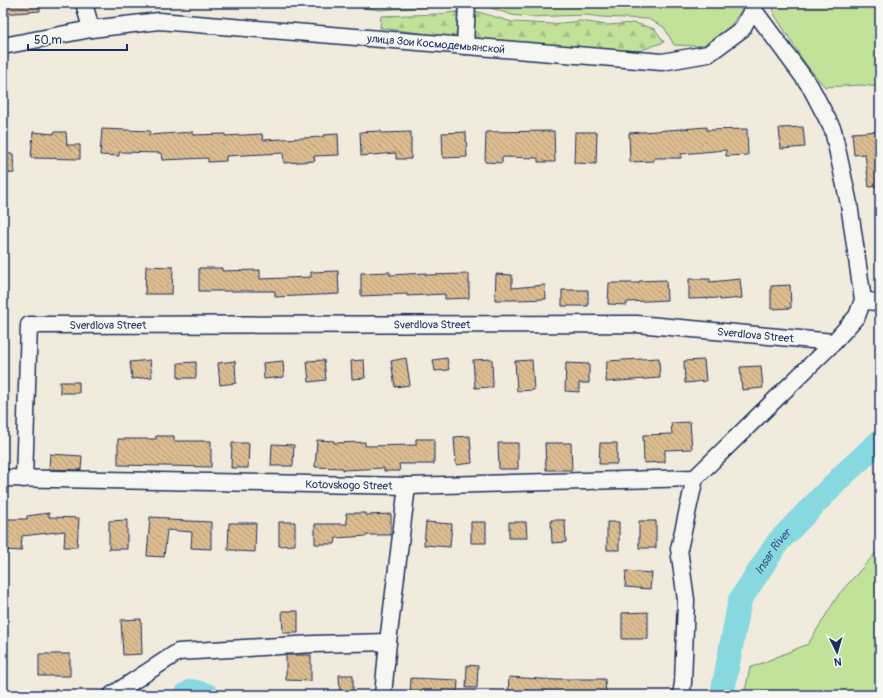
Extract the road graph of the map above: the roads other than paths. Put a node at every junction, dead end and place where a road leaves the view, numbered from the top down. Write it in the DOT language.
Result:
graph roads {
  1 [pos="84,3"];
  2 [pos="467,3"];
  3 [pos="754,6"];
  4 [pos="91,29"];
  5 [pos="3,46"];
  6 [pos="465,46"];
  7 [pos="863,300"];
  8 [pos="880,303"];
  9 [pos="834,342"];
  10 [pos="3,478"];
  11 [pos="695,478"];
  12 [pos="24,479"];
  13 [pos="407,486"];
  14 [pos="388,642"];
  15 [pos="112,695"];
  16 [pos="383,695"];
  17 [pos="681,695"];
  1 -- 4 [label="street"];
  2 -- 6 [label="street"];
  3 -- 6 [label="street, улица Зои Космодемьянской"];
  3 -- 7 [label="street"];
  4 -- 5 [label="street, улица Зои Космодемьянской"];
  4 -- 6 [label="street, улица Зои Космодемьянской"];
  7 -- 8 [label="street"];
  7 -- 9 [label="street"];
  9 -- 11 [label="street"];
  9 -- 12 [label="street, Sverdlova Street"];
  10 -- 12 [label="street, Kotovskogo Street"];
  11 -- 13 [label="street, Kotovskogo Street"];
  11 -- 17 [label="street"];
  12 -- 13 [label="street, Kotovskogo Street"];
  13 -- 14 [label="street"];
  14 -- 15 [label="street"];
  14 -- 16 [label="street"];
}
